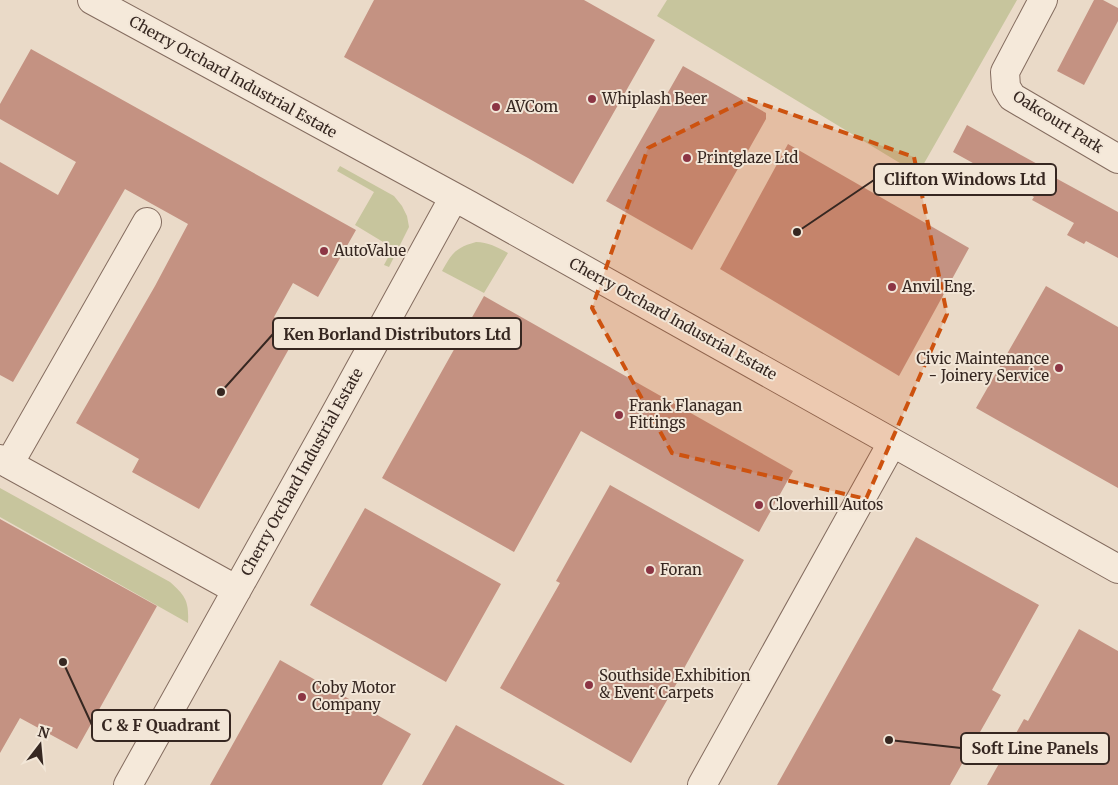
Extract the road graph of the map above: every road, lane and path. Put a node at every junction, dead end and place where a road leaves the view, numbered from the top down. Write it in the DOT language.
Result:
graph roads {
  1 [pos="92,0"];
  2 [pos="1043,0"];
  3 [pos="1118,159"];
  4 [pos="454,197"];
  5 [pos="147,222"];
  6 [pos="892,442"];
  7 [pos="5,462"];
  8 [pos="1118,569"];
  9 [pos="237,590"];
  10 [pos="128,785"];
  11 [pos="702,785"];
  1 -- 4 [label="street, Cherry Orchard Industrial Estate"];
  2 -- 3 [label="street, Oakcourt Park"];
  4 -- 6 [label="street, Cherry Orchard Industrial Estate"];
  4 -- 9 [label="street, Cherry Orchard Industrial Estate"];
  5 -- 7 [label="street, Cherry Orchard Industrial Estate"];
  6 -- 8 [label="street, Cherry Orchard Industrial Estate"];
  6 -- 11 [label="street"];
  7 -- 9 [label="street, Cherry Orchard Industrial Estate"];
  9 -- 10 [label="street, Cherry Orchard Industrial Estate"];
}
